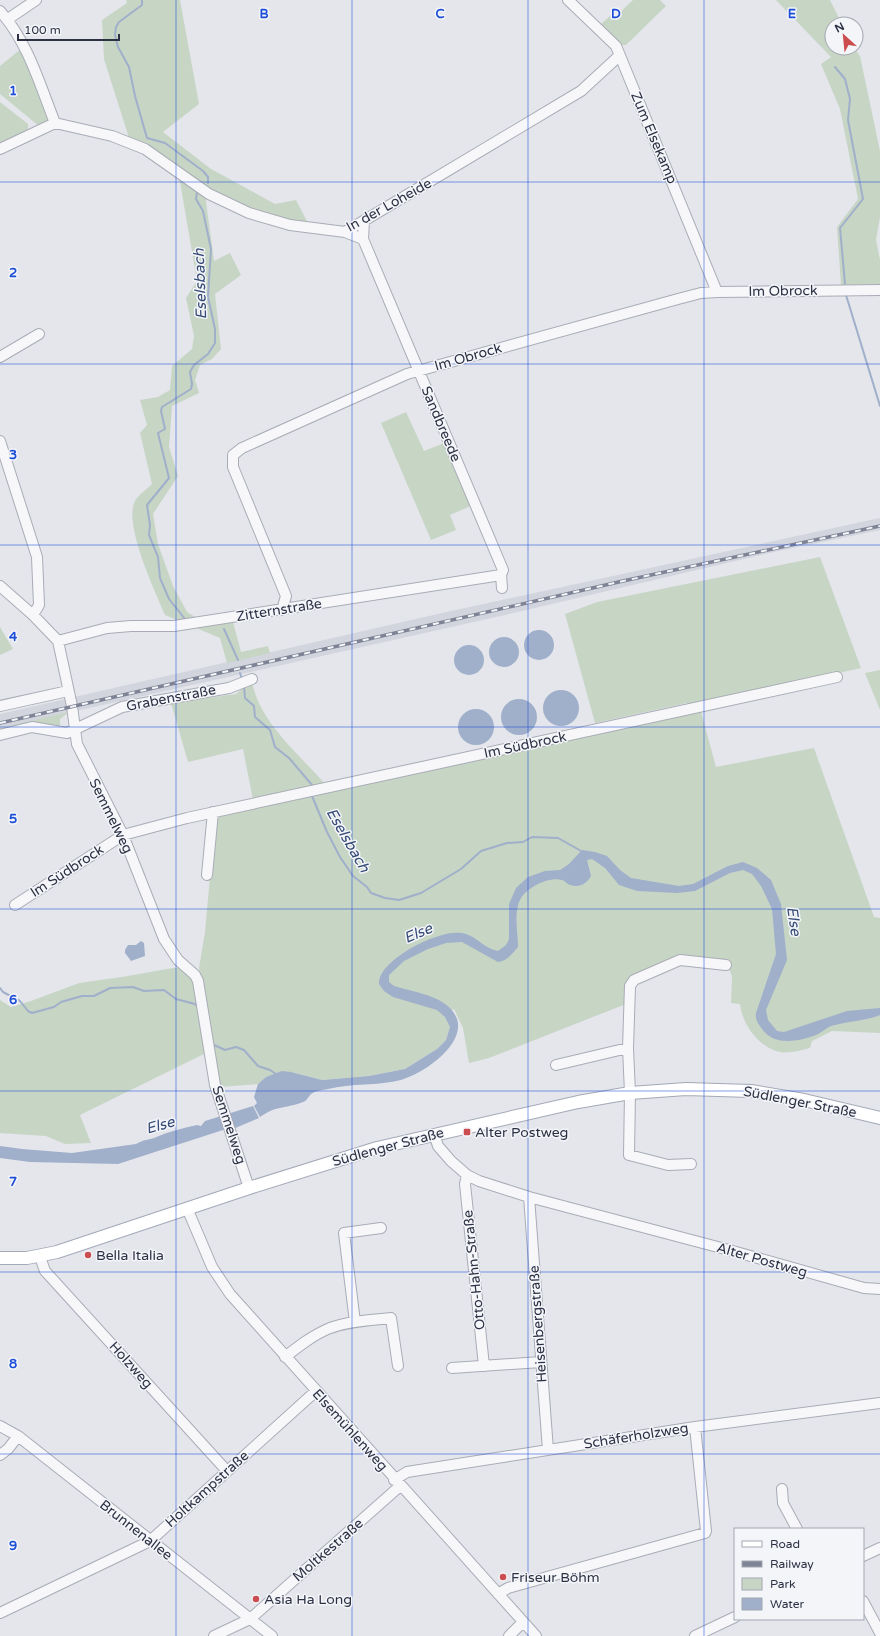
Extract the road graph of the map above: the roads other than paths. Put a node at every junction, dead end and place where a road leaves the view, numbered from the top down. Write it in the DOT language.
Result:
graph roads {
  1 [pos="36,0"];
  2 [pos="568,0"];
  3 [pos="0,11"];
  4 [pos="8,19"];
  5 [pos="619,56"];
  6 [pos="55,123"];
  7 [pos="0,149"];
  8 [pos="364,221"];
  9 [pos="345,232"];
  10 [pos="363,239"];
  11 [pos="880,290"];
  12 [pos="717,292"];
  13 [pos="39,334"];
  14 [pos="0,357"];
  15 [pos="419,371"];
  16 [pos="0,441"];
  17 [pos="501,575"];
  18 [pos="0,586"];
  19 [pos="502,588"];
  20 [pos="282,610"];
  21 [pos="33,615"];
  22 [pos="58,641"];
  23 [pos="837,677"];
  24 [pos="252,679"];
  25 [pos="68,691"];
  26 [pos="0,706"];
  27 [pos="75,730"];
  28 [pos="0,735"];
  29 [pos="213,812"];
  30 [pos="123,835"];
  31 [pos="207,875"];
  32 [pos="15,905"];
  33 [pos="726,966"];
  34 [pos="628,1048"];
  35 [pos="556,1065"];
  36 [pos="630,1093"];
  37 [pos="880,1118"];
  38 [pos="434,1134"];
  39 [pos="691,1164"];
  40 [pos="467,1175"];
  41 [pos="249,1188"];
  42 [pos="529,1197"];
  43 [pos="187,1208"];
  44 [pos="381,1228"];
  45 [pos="40,1257"];
  46 [pos="0,1258"];
  47 [pos="880,1289"];
  48 [pos="355,1322"];
  49 [pos="285,1357"];
  50 [pos="541,1362"];
  51 [pos="398,1366"];
  52 [pos="484,1366"];
  53 [pos="452,1368"];
  54 [pos="316,1391"];
  55 [pos="880,1403"];
  56 [pos="0,1426"];
  57 [pos="695,1427"];
  58 [pos="18,1436"];
  59 [pos="548,1450"];
  60 [pos="0,1456"];
  61 [pos="227,1471"];
  62 [pos="397,1483"];
  63 [pos="782,1489"];
  64 [pos="796,1528"];
  65 [pos="150,1541"];
  66 [pos="880,1548"];
  67 [pos="864,1556"];
  68 [pos="498,1594"];
  69 [pos="864,1603"];
  70 [pos="0,1613"];
  71 [pos="734,1617"];
  72 [pos="250,1619"];
  73 [pos="523,1622"];
  74 [pos="880,1633"];
  75 [pos="214,1636"];
  76 [pos="272,1636"];
  77 [pos="509,1636"];
  78 [pos="536,1636"];
  79 [pos="695,1636"];
  1 -- 4 [label="street"];
  2 -- 5 [label="street, Zum Elsekamp"];
  3 -- 4 [label="street"];
  4 -- 6 [label="street"];
  5 -- 8 [label="street, In der Loheide"];
  5 -- 12 [label="street, Zum Elsekamp"];
  6 -- 7 [label="street"];
  6 -- 9 [label="street, In der Loheide"];
  8 -- 9 [label="street, In der Loheide"];
  8 -- 10 [label="street, Sandbreede"];
  9 -- 10 [label="street"];
  10 -- 15 [label="street, Sandbreede"];
  11 -- 12 [label="street, Im Obrock"];
  12 -- 15 [label="street, Im Obrock"];
  13 -- 14 [label="street"];
  15 -- 17 [label="street, Sandbreede"];
  15 -- 20 [label="street, Im Obrock"];
  16 -- 21 [label="street"];
  17 -- 19 [label="street, Sandbreede"];
  17 -- 20 [label="street, Zitternstraße"];
  18 -- 21 [label="street"];
  20 -- 22 [label="street, Zitternstraße"];
  21 -- 22 [label="street"];
  22 -- 25 [label="street, Semmelweg"];
  23 -- 29 [label="street, Im Südbrock"];
  24 -- 27 [label="street, Grabenstraße"];
  25 -- 26 [label="street"];
  25 -- 27 [label="street, Semmelweg"];
  27 -- 28 [label="street, Grabenstraße"];
  27 -- 30 [label="street, Semmelweg"];
  29 -- 30 [label="street, Im Südbrock"];
  29 -- 31 [label="street"];
  30 -- 32 [label="street, Im Südbrock"];
  30 -- 41 [label="street, Semmelweg"];
  33 -- 34 [label="street"];
  34 -- 35 [label="street"];
  34 -- 36 [label="street"];
  36 -- 37 [label="main road, Südlenger Straße"];
  36 -- 38 [label="main road, Südlenger Straße"];
  36 -- 39 [label="street"];
  38 -- 40 [label="street, Alter Postweg"];
  38 -- 41 [label="main road, Südlenger Straße"];
  40 -- 42 [label="street, Alter Postweg"];
  40 -- 52 [label="street, Otto-Hahn-Straße"];
  41 -- 43 [label="main road, Südlenger Straße"];
  42 -- 47 [label="street, Alter Postweg"];
  42 -- 50 [label="street, Heisenbergstraße"];
  43 -- 45 [label="main road, Südlenger Straße"];
  43 -- 49 [label="street, Elsemühlenweg"];
  44 -- 48 [label="street"];
  45 -- 46 [label="main road, Südlenger Straße"];
  45 -- 61 [label="street, Holzweg"];
  48 -- 49 [label="street"];
  48 -- 51 [label="street"];
  49 -- 54 [label="street, Elsemühlenweg"];
  50 -- 52 [label="street"];
  50 -- 59 [label="street, Heisenbergstraße"];
  52 -- 53 [label="street"];
  54 -- 61 [label="street, Holtkampstraße"];
  54 -- 62 [label="street, Elsemühlenweg"];
  55 -- 57 [label="street, Schäferholzweg"];
  56 -- 58 [label="street, Brunnenallee"];
  57 -- 59 [label="street, Schäferholzweg"];
  57 -- 68 [label="street"];
  58 -- 60 [label="street"];
  58 -- 65 [label="street, Brunnenallee"];
  59 -- 62 [label="street, Schäferholzweg"];
  61 -- 65 [label="street, Holtkampstraße"];
  62 -- 68 [label="street, Elsemühlenweg"];
  62 -- 72 [label="street, Moltkestraße"];
  63 -- 64 [label="street"];
  65 -- 70 [label="street, Holtkampstraße"];
  65 -- 72 [label="street, Brunnenallee"];
  66 -- 67 [label="street"];
  68 -- 73 [label="street, Elsemühlenweg"];
  69 -- 74 [label="street"];
  71 -- 79 [label="street"];
  72 -- 75 [label="street, Moltkestraße"];
  72 -- 76 [label="street, Brunnenallee"];
  73 -- 77 [label="street"];
  73 -- 78 [label="street, Elsemühlenweg"];
}
